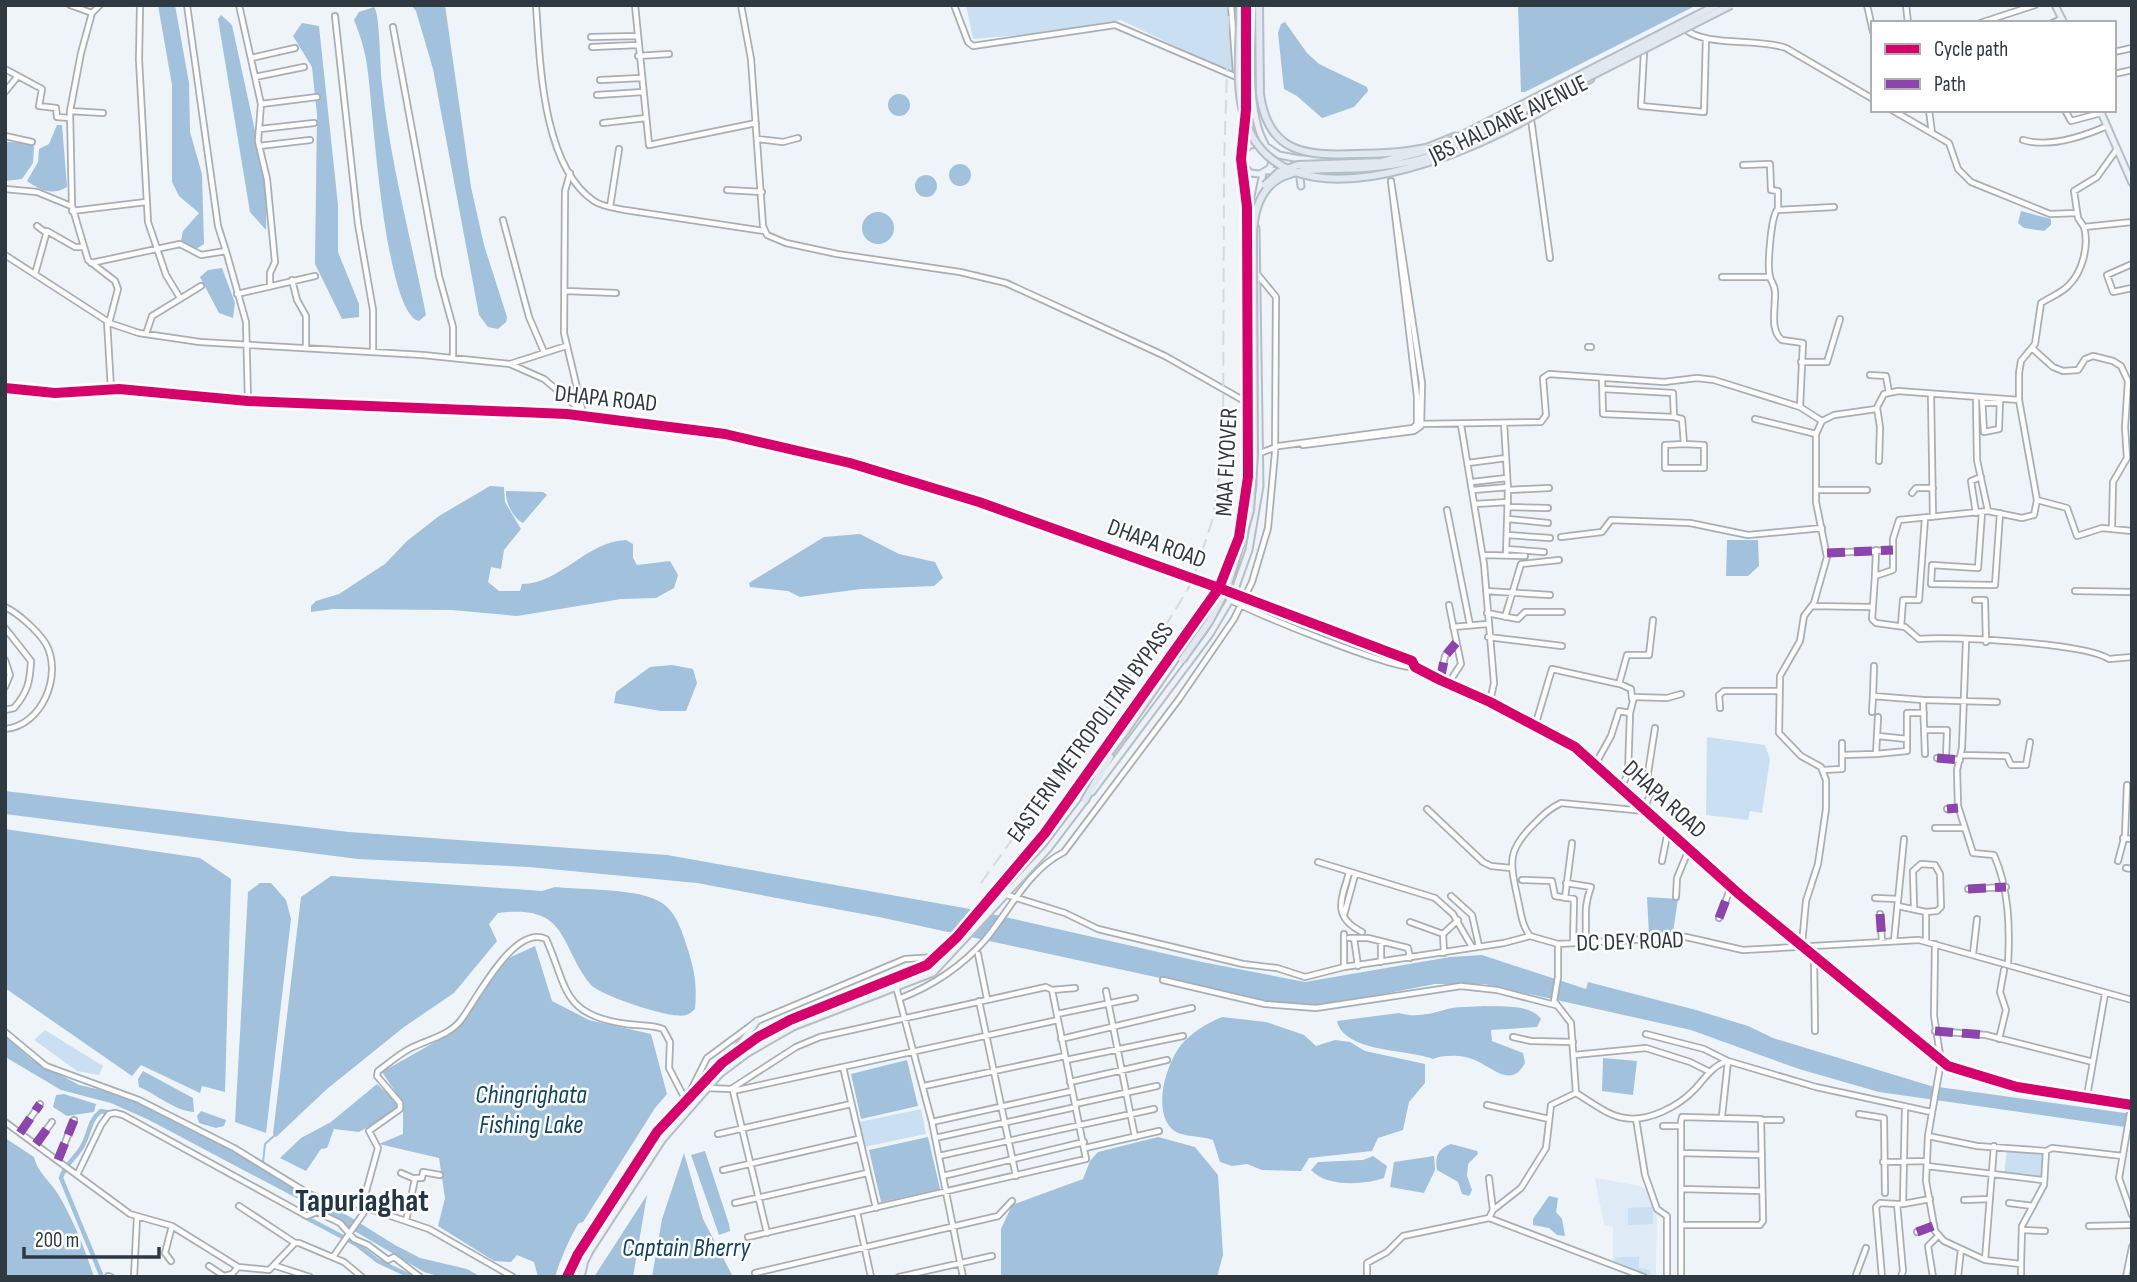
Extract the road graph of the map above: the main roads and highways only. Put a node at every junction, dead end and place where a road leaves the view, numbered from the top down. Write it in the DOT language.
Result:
graph roads {
  1 [pos="1240,5"];
  2 [pos="1246,5"];
  3 [pos="1253,5"];
  4 [pos="1259,5"];
  5 [pos="1715,5"];
  6 [pos="1732,5"];
  7 [pos="2055,5"];
  8 [pos="2063,21"];
  9 [pos="1591,76"];
  10 [pos="2101,112"];
  11 [pos="1453,140"];
  12 [pos="1268,147"];
  13 [pos="1242,153"];
  14 [pos="1242,164"];
  15 [pos="1299,169"];
  16 [pos="1265,172"];
  17 [pos="2132,183"];
  18 [pos="1301,187"];
  19 [pos="1179,660"];
  20 [pos="1074,790"];
  21 [pos="1085,800"];
  22 [pos="757,1021"];
  23 [pos="734,1053"];
  24 [pos="567,1277"];
  25 [pos="579,1277"];
  1 -- 9 [label="highway, bridge"];
  2 -- 13 [label="main road"];
  3 -- 12 [label="main road"];
  4 -- 11 [label="highway, bridge"];
  5 -- 11 [label="highway, MAA FLYOVER, bridge"];
  5 -- 12 [label="main road, JBS HALDANE AVENUE"];
  6 -- 9 [label="highway, MAA FLYOVER, bridge"];
  6 -- 15 [label="main road, JBS HALDANE AVENUE"];
  7 -- 8 [label="main road"];
  9 -- 19 [label="highway, MAA FLYOVER, bridge"];
  10 -- 17 [label="main road"];
  11 -- 19 [label="highway, MAA FLYOVER, bridge"];
  12 -- 13 [label="main road"];
  12 -- 16 [label="main road"];
  13 -- 14 [label="main road"];
  14 -- 16 [label="main road"];
  14 -- 20 [label="main road, EASTERN METROPOLITAN BYPASS"];
  15 -- 16 [label="main road, JBS HALDANE AVENUE"];
  15 -- 18 [label="main road"];
  16 -- 21 [label="main road, EASTERN METROPOLITAN BYPASS"];
  19 -- 20 [label="highway, MAA FLYOVER"];
  19 -- 21 [label="highway, MAA FLYOVER"];
  20 -- 23 [label="main road, EASTERN METROPOLITAN BYPASS"];
  21 -- 25 [label="main road, EASTERN METROPOLITAN BYPASS"];
  22 -- 23 [label="main road"];
  23 -- 24 [label="main road"];
}
